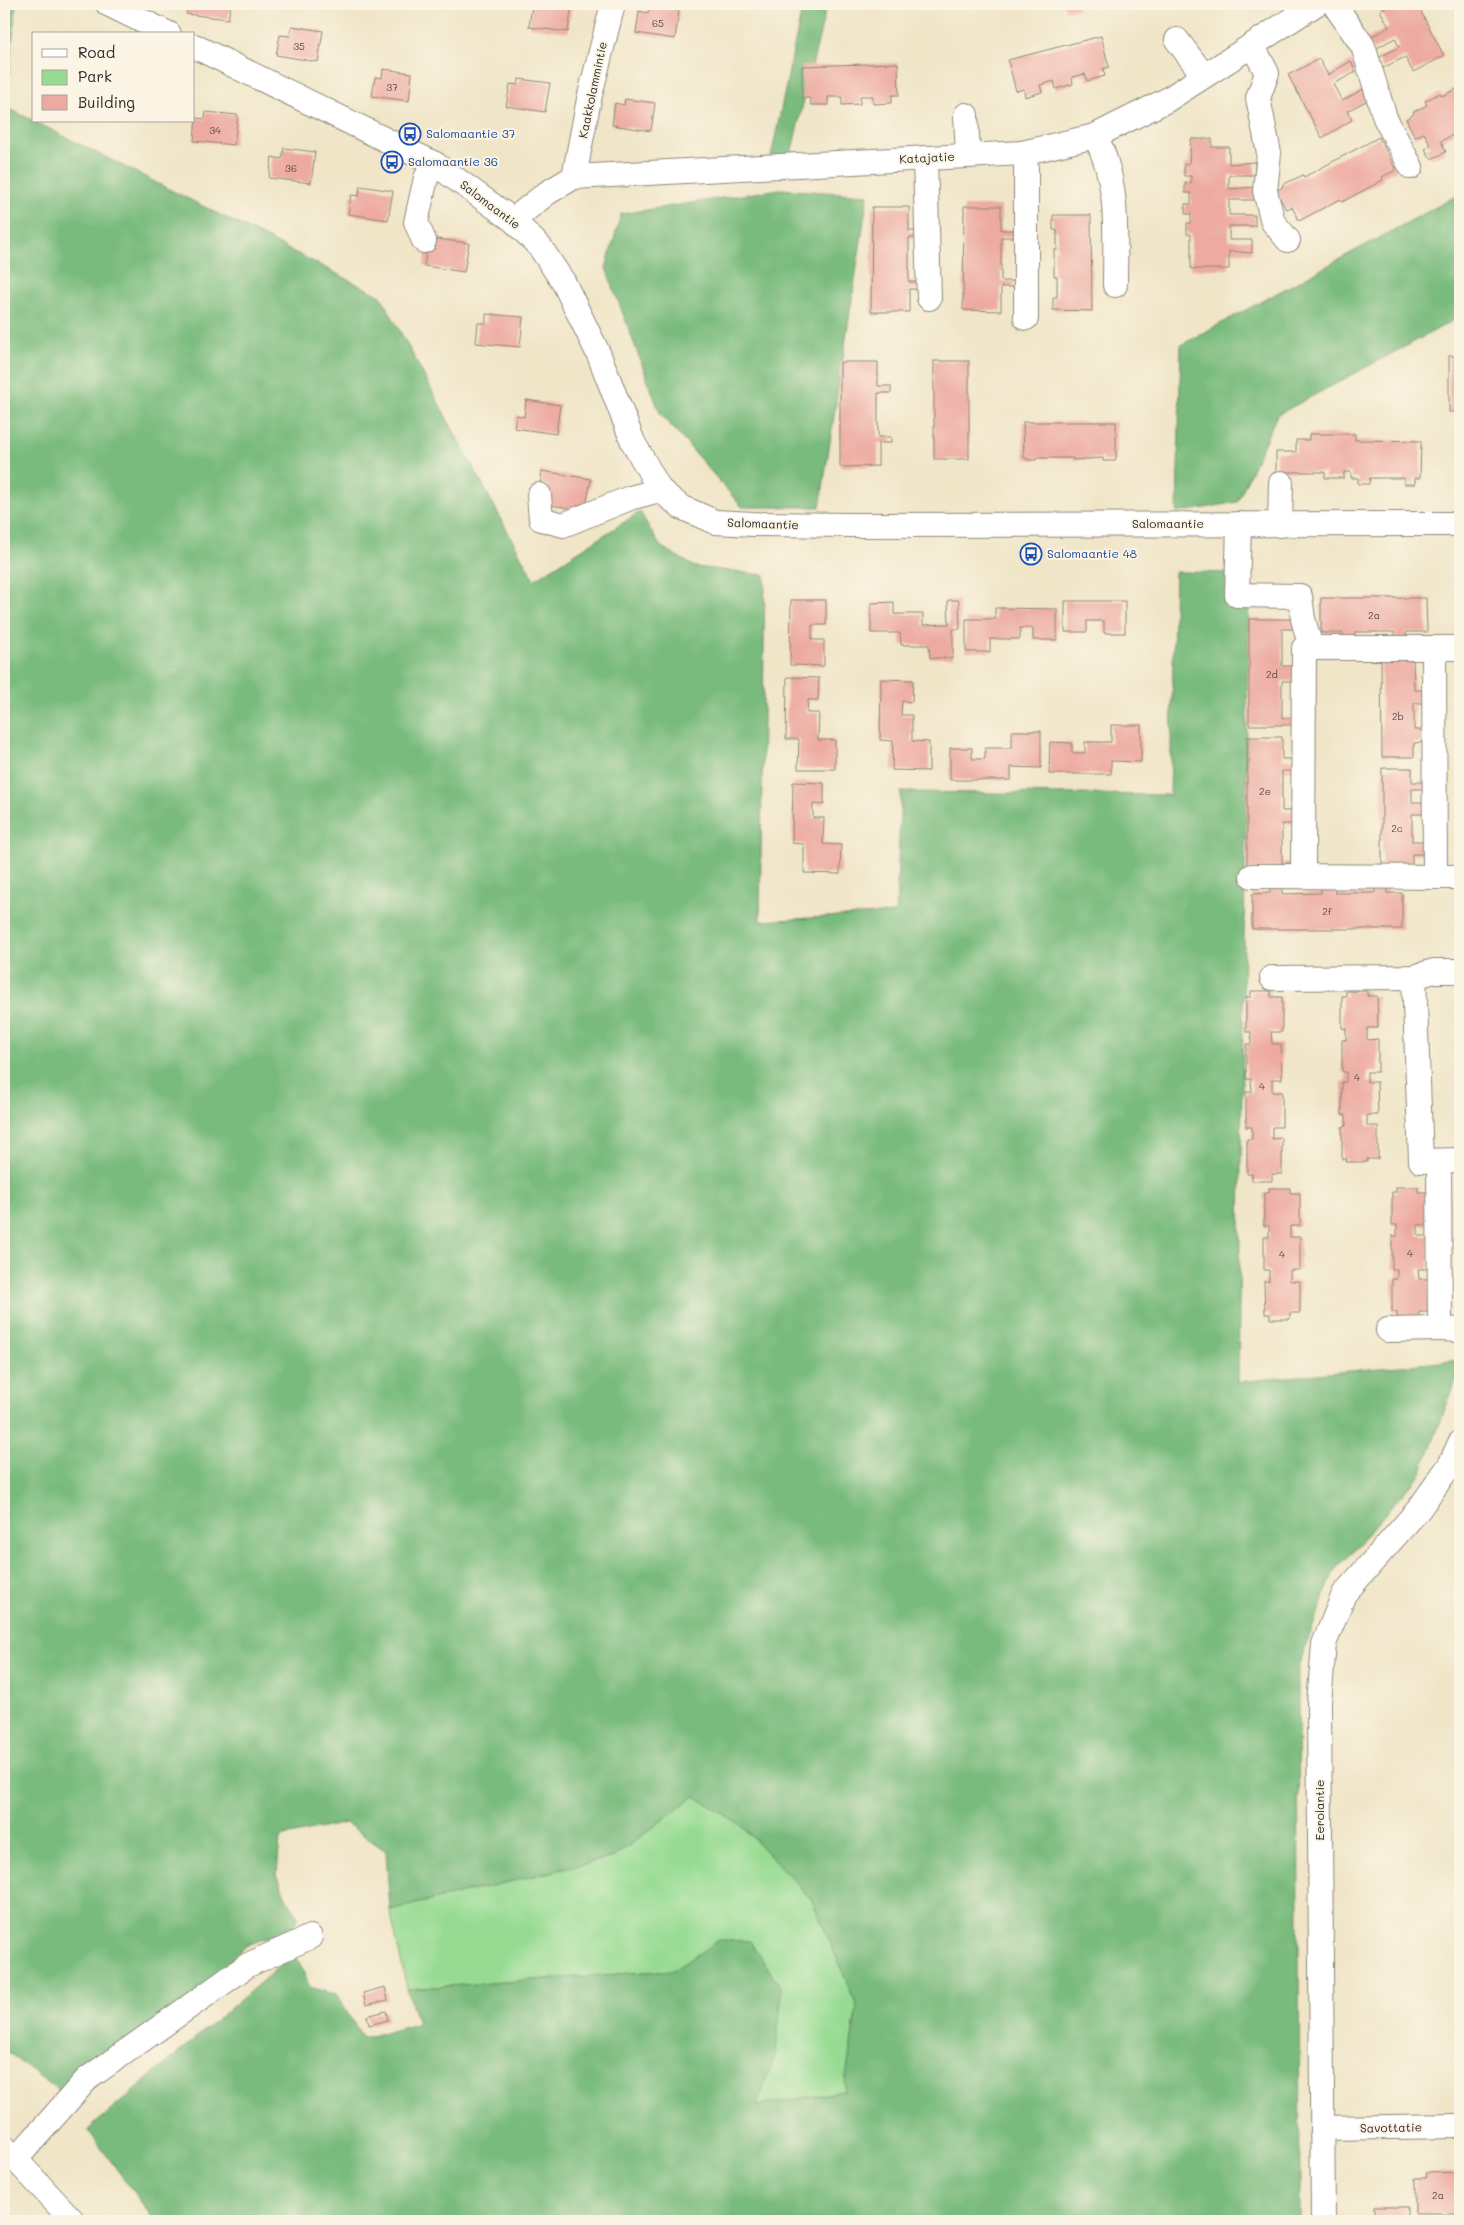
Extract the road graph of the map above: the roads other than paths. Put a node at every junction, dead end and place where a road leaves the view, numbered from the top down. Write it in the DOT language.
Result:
graph roads {
  1 [pos="108,4"];
  2 [pos="613,4"];
  3 [pos="1316,4"];
  4 [pos="1334,4"];
  5 [pos="166,32"];
  6 [pos="1177,40"];
  7 [pos="195,46"];
  8 [pos="1248,47"];
  9 [pos="1204,76"];
  10 [pos="966,115"];
  11 [pos="1095,136"];
  12 [pos="1022,153"];
  13 [pos="968,156"];
  14 [pos="926,158"];
  15 [pos="435,164"];
  16 [pos="1411,167"];
  17 [pos="574,177"];
  18 [pos="513,220"];
  19 [pos="1288,240"];
  20 [pos="424,241"];
  21 [pos="1115,285"];
  22 [pos="930,298"];
  23 [pos="1026,318"];
  24 [pos="1281,483"];
  25 [pos="660,490"];
  26 [pos="539,495"];
  27 [pos="1239,524"];
  28 [pos="1460,524"];
  29 [pos="1280,525"];
  30 [pos="1311,648"];
  31 [pos="1434,648"];
  32 [pos="1460,648"];
  33 [pos="1252,876"];
  34 [pos="1302,876"];
  35 [pos="1435,877"];
  36 [pos="1460,877"];
  37 [pos="1460,971"];
  38 [pos="1272,978"];
  39 [pos="1414,978"];
  40 [pos="1450,1160"];
  41 [pos="1388,1330"];
  42 [pos="1450,1330"];
  43 [pos="1460,1443"];
  44 [pos="310,1937"];
  45 [pos="1460,2126"];
  46 [pos="1322,2128"];
  47 [pos="10,2153"];
  48 [pos="73,2221"];
  49 [pos="1324,2221"];
  1 -- 5 [label="street"];
  2 -- 17 [label="street, Kaakkolammintie"];
  3 -- 8 [label="street, Katajatie"];
  4 -- 16 [label="street"];
  6 -- 9 [label="street"];
  7 -- 15 [label="street, Salomaantie"];
  8 -- 9 [label="street, Katajatie"];
  8 -- 19 [label="street"];
  9 -- 11 [label="street, Katajatie"];
  10 -- 13 [label="street"];
  11 -- 12 [label="street, Katajatie"];
  11 -- 21 [label="street"];
  12 -- 13 [label="street, Katajatie"];
  12 -- 23 [label="street"];
  13 -- 14 [label="street, Katajatie"];
  14 -- 17 [label="street, Katajatie"];
  14 -- 22 [label="street"];
  15 -- 18 [label="street, Salomaantie"];
  15 -- 20 [label="street"];
  17 -- 18 [label="street, Katajatie"];
  18 -- 25 [label="street, Salomaantie"];
  24 -- 29 [label="street"];
  25 -- 26 [label="street"];
  25 -- 27 [label="street, Salomaantie"];
  27 -- 29 [label="street, Salomaantie"];
  27 -- 30 [label="street"];
  28 -- 29 [label="street, Salomaantie"];
  30 -- 31 [label="street"];
  30 -- 34 [label="street"];
  31 -- 32 [label="street"];
  31 -- 35 [label="street"];
  33 -- 34 [label="street"];
  34 -- 35 [label="street"];
  35 -- 36 [label="street"];
  37 -- 39 [label="street"];
  38 -- 39 [label="street"];
  39 -- 40 [label="street"];
  40 -- 42 [label="street"];
  41 -- 42 [label="street"];
  43 -- 46 [label="street, Eerolantie"];
  44 -- 47 [label="street"];
  45 -- 46 [label="street, Savottatie"];
  46 -- 49 [label="street, Eerolantie"];
  47 -- 48 [label="street"];
}
